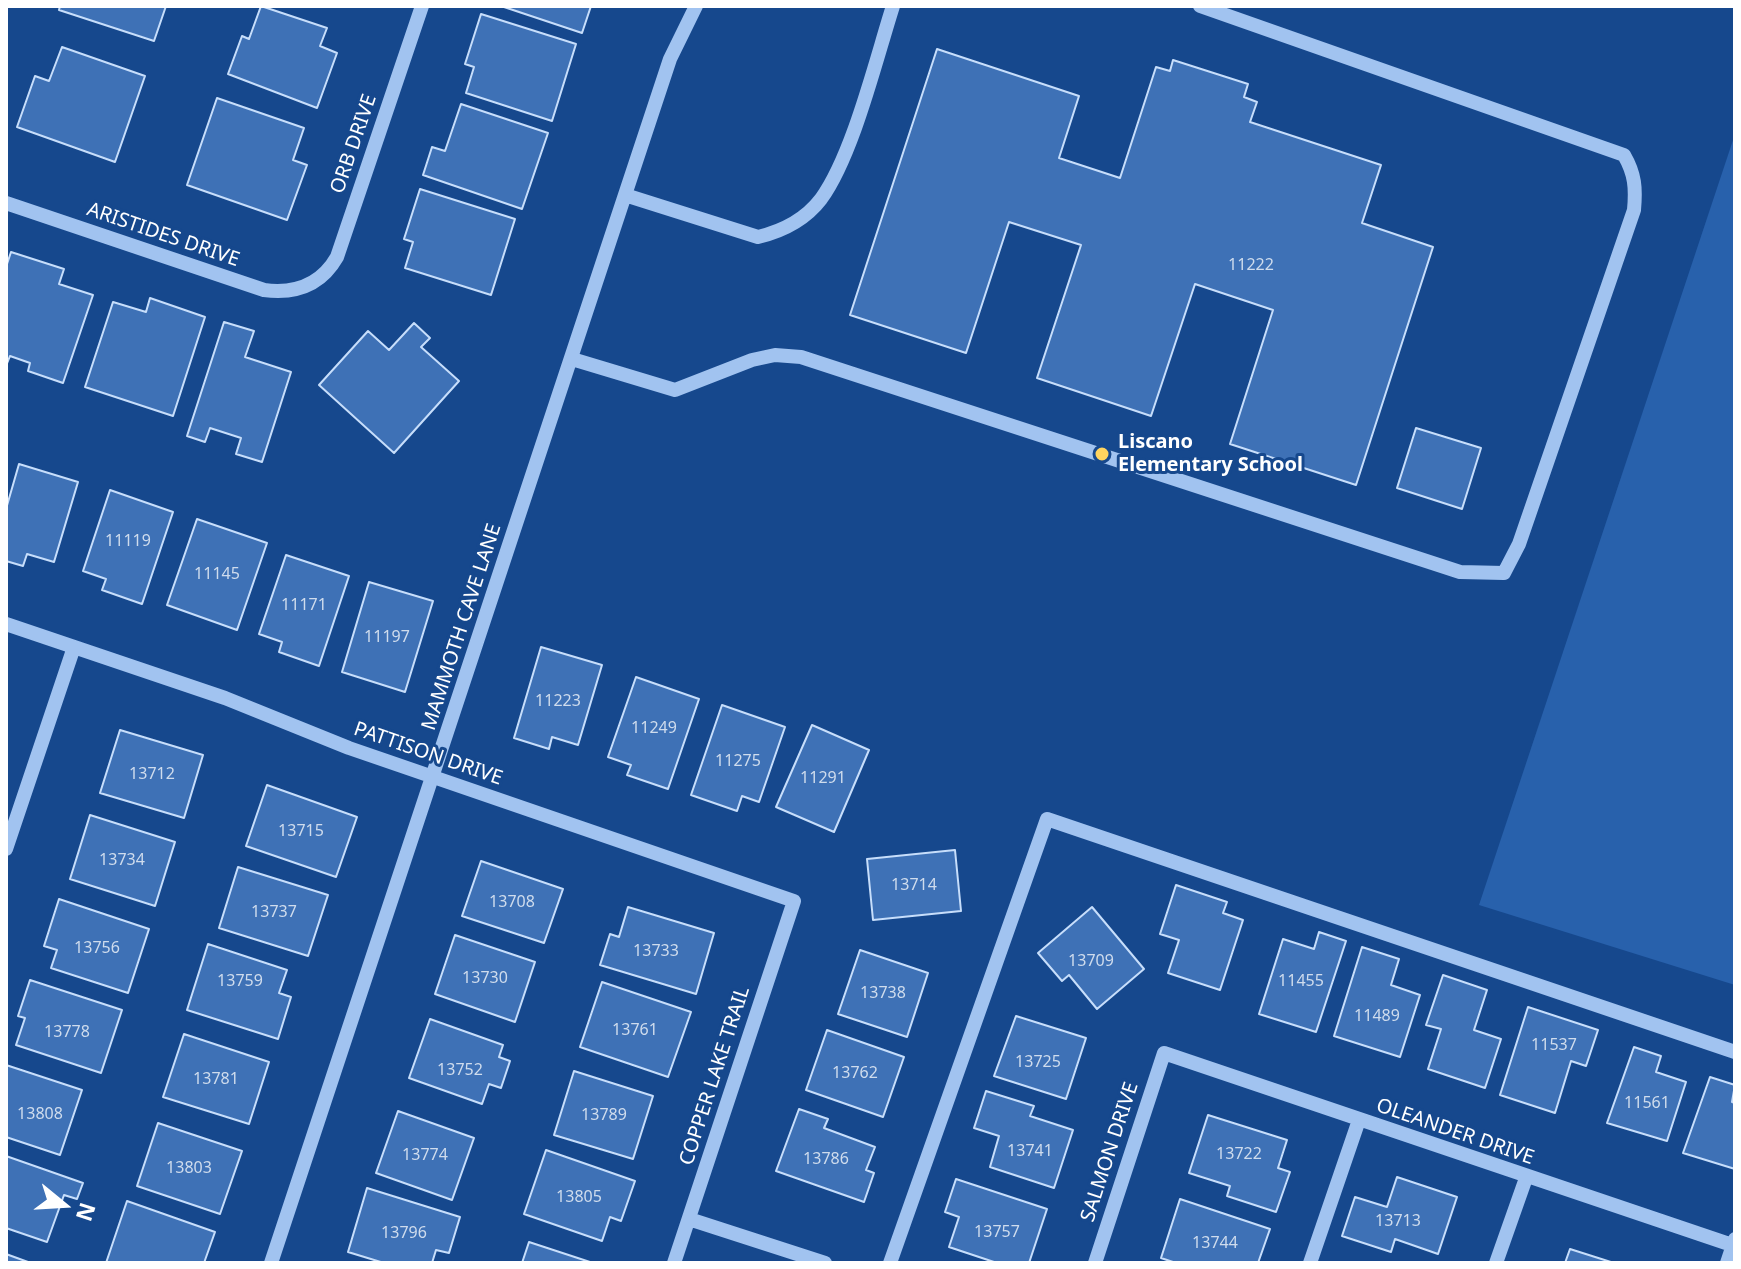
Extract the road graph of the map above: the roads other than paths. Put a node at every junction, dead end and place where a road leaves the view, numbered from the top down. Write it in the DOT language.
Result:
graph roads {
  1 [pos="422,6"];
  2 [pos="696,6"];
  3 [pos="893,6"];
  4 [pos="1200,6"];
  5 [pos="625,195"];
  6 [pos="6,203"];
  7 [pos="309,285"];
  8 [pos="572,359"];
  9 [pos="6,624"];
  10 [pos="74,647"];
  11 [pos="434,777"];
  12 [pos="6,849"];
  13 [pos="794,901"];
  14 [pos="1735,1052"];
  15 [pos="1164,1053"];
  16 [pos="1359,1120"];
  17 [pos="1526,1178"];
  18 [pos="689,1219"];
  19 [pos="1734,1243"];
  20 [pos="271,1263"];
  21 [pos="674,1263"];
  22 [pos="825,1263"];
  23 [pos="890,1263"];
  24 [pos="1095,1263"];
  25 [pos="1310,1263"];
  26 [pos="1496,1263"];
  27 [pos="1727,1263"];
  1 -- 7 [label="street, ORB DRIVE"];
  2 -- 5 [label="street, MAMMOTH CAVE LANE"];
  3 -- 5 [label="street"];
  4 -- 8 [label="street"];
  5 -- 8 [label="street, MAMMOTH CAVE LANE"];
  6 -- 7 [label="street, ARISTIDES DRIVE"];
  8 -- 11 [label="street, MAMMOTH CAVE LANE"];
  9 -- 10 [label="street, PATTISON DRIVE"];
  10 -- 11 [label="street, PATTISON DRIVE"];
  10 -- 12 [label="street"];
  11 -- 13 [label="street, PATTISON DRIVE"];
  11 -- 20 [label="street, MAMMOTH CAVE LANE"];
  13 -- 18 [label="street, COPPER LAKE TRAIL"];
  14 -- 23 [label="street"];
  15 -- 16 [label="street, OLEANDER DRIVE"];
  15 -- 24 [label="street, SALMON DRIVE"];
  16 -- 17 [label="street, OLEANDER DRIVE"];
  16 -- 25 [label="street"];
  17 -- 19 [label="street, OLEANDER DRIVE"];
  17 -- 26 [label="street"];
  18 -- 21 [label="street, COPPER LAKE TRAIL"];
  18 -- 22 [label="street"];
  19 -- 27 [label="street"];
}
